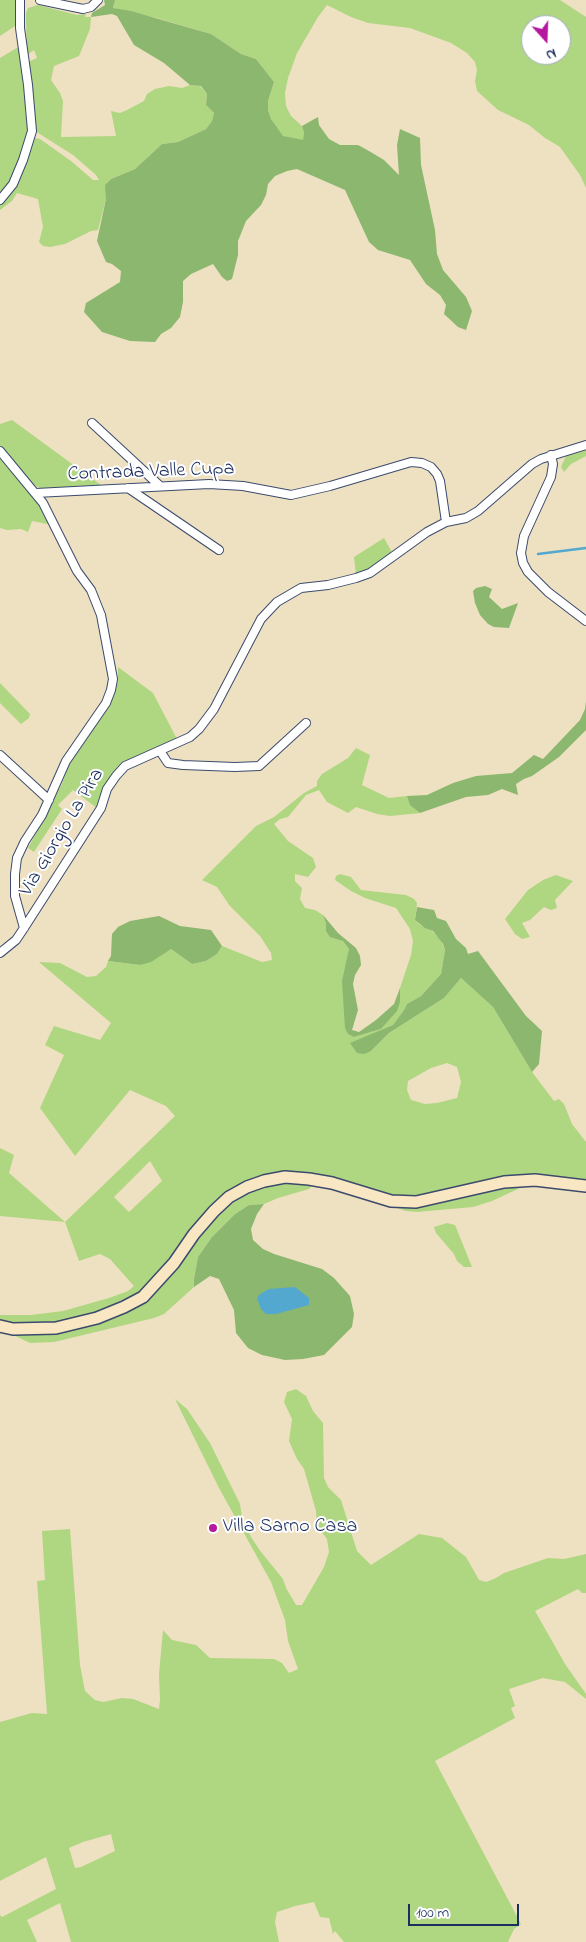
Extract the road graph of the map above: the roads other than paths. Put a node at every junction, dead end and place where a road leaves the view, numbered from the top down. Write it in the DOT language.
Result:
graph roads {
  1 [pos="20,0"];
  2 [pos="40,0"];
  3 [pos="98,0"];
  4 [pos="0,200"];
  5 [pos="92,423"];
  6 [pos="586,445"];
  7 [pos="0,451"];
  8 [pos="550,456"];
  9 [pos="160,486"];
  10 [pos="128,488"];
  11 [pos="36,493"];
  12 [pos="47,493"];
  13 [pos="43,503"];
  14 [pos="446,522"];
  15 [pos="219,550"];
  16 [pos="586,621"];
  17 [pos="306,723"];
  18 [pos="160,751"];
  19 [pos="0,755"];
  20 [pos="49,800"];
  21 [pos="24,928"];
  22 [pos="0,953"];
  23 [pos="586,1186"];
  24 [pos="0,1326"];
  1 -- 4 [label="street"];
  2 -- 3 [label="street"];
  5 -- 9 [label="street"];
  6 -- 8 [label="street, Via Giorgio La Pira"];
  7 -- 11 [label="street"];
  8 -- 14 [label="street, Via Giorgio La Pira"];
  8 -- 16 [label="street"];
  9 -- 10 [label="street, Contrada Valle Cupa"];
  9 -- 14 [label="street, Contrada Valle Cupa"];
  10 -- 12 [label="street, Contrada Valle Cupa"];
  10 -- 15 [label="street"];
  11 -- 12 [label="street, Contrada Valle Cupa"];
  11 -- 13 [label="street"];
  12 -- 13 [label="street, Contrada Valle Cupa"];
  13 -- 20 [label="street"];
  14 -- 18 [label="street, Via Giorgio La Pira"];
  17 -- 18 [label="street"];
  18 -- 21 [label="street, Via Giorgio La Pira"];
  19 -- 20 [label="street"];
  20 -- 21 [label="street"];
  21 -- 22 [label="street, Via Giorgio La Pira"];
  23 -- 24 [label="street"];
}
